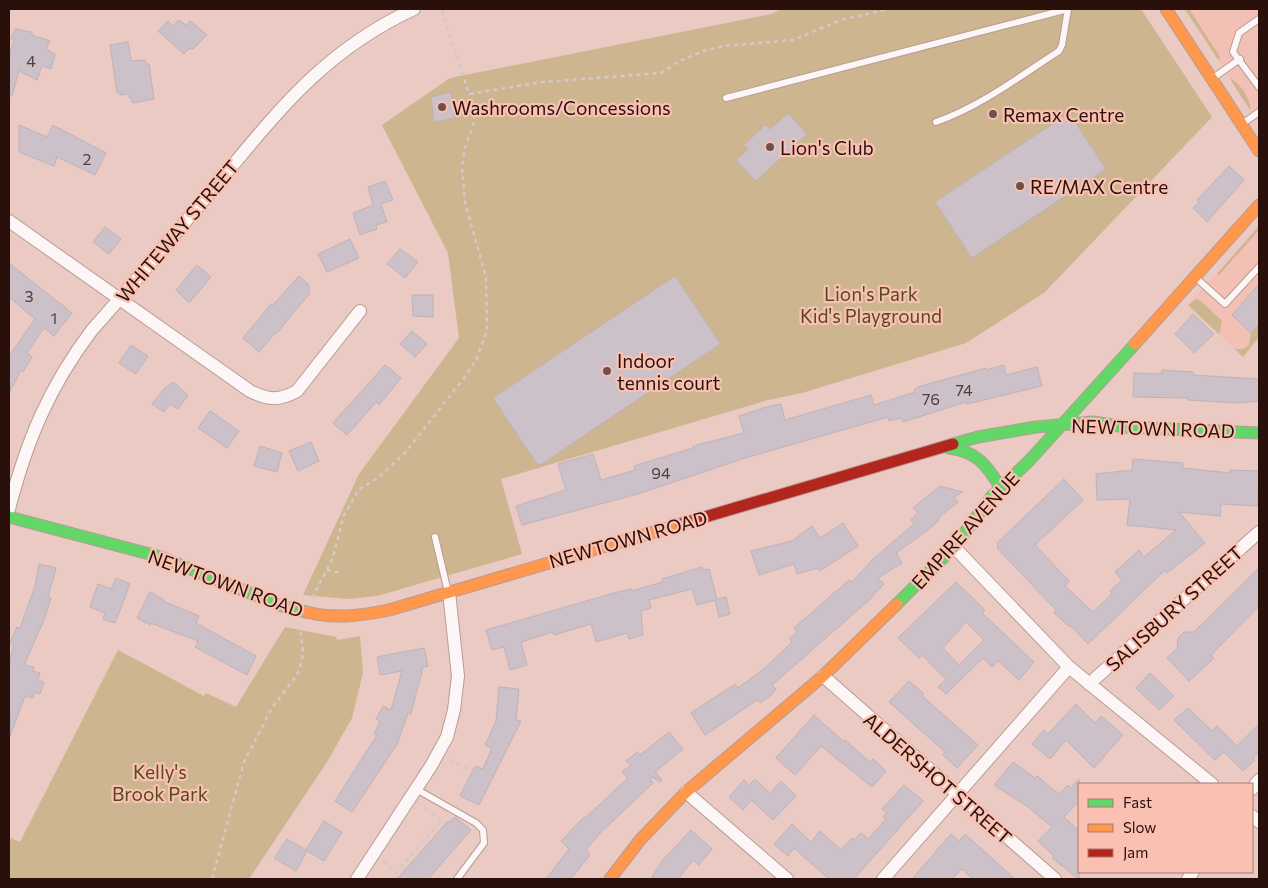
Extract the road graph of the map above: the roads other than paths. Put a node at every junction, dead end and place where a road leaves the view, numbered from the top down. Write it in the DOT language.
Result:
graph roads {
  1 [pos="414,9"];
  2 [pos="1068,9"];
  3 [pos="1166,9"];
  4 [pos="1259,19"];
  5 [pos="1240,59"];
  6 [pos="1212,78"];
  7 [pos="1259,87"];
  8 [pos="726,98"];
  9 [pos="1259,112"];
  10 [pos="936,122"];
  11 [pos="1242,124"];
  12 [pos="1259,150"];
  13 [pos="1259,204"];
  14 [pos="9,221"];
  15 [pos="1259,267"];
  16 [pos="1194,276"];
  17 [pos="120,299"];
  18 [pos="360,311"];
  19 [pos="1062,425"];
  20 [pos="1259,433"];
  21 [pos="941,447"];
  22 [pos="1000,487"];
  23 [pos="9,509"];
  24 [pos="9,517"];
  25 [pos="1259,532"];
  26 [pos="435,537"];
  27 [pos="954,548"];
  28 [pos="449,592"];
  29 [pos="1069,667"];
  30 [pos="823,676"];
  31 [pos="1089,684"];
  32 [pos="1211,783"];
  33 [pos="686,792"];
  34 [pos="956,794"];
  35 [pos="418,795"];
  36 [pos="357,879"];
  37 [pos="457,879"];
  38 [pos="610,879"];
  39 [pos="787,879"];
  40 [pos="883,879"];
  41 [pos="1055,879"];
  1 -- 17 [label="street, WHITEWAY STREET"];
  2 -- 8 [label="lane"];
  2 -- 10 [label="lane"];
  3 -- 6 [label="street"];
  4 -- 5 [label="lane"];
  5 -- 6 [label="lane"];
  5 -- 7 [label="lane"];
  6 -- 11 [label="street"];
  9 -- 11 [label="lane"];
  11 -- 12 [label="street"];
  13 -- 16 [label="street, EMPIRE AVENUE"];
  14 -- 17 [label="street"];
  15 -- 16 [label="lane"];
  16 -- 19 [label="street, EMPIRE AVENUE"];
  17 -- 18 [label="street"];
  17 -- 23 [label="street, WHITEWAY STREET"];
  19 -- 20 [label="street, NEWTOWN ROAD"];
  19 -- 21 [label="street, NEWTOWN ROAD"];
  19 -- 22 [label="street, EMPIRE AVENUE"];
  21 -- 22 [label="street"];
  21 -- 28 [label="street, NEWTOWN ROAD"];
  22 -- 27 [label="street, EMPIRE AVENUE"];
  24 -- 28 [label="street, NEWTOWN ROAD"];
  25 -- 31 [label="street, SALISBURY STREET"];
  26 -- 28 [label="lane"];
  27 -- 29 [label="street"];
  27 -- 30 [label="street, EMPIRE AVENUE"];
  28 -- 35 [label="street"];
  29 -- 31 [label="street"];
  29 -- 34 [label="street"];
  30 -- 33 [label="street, EMPIRE AVENUE"];
  30 -- 34 [label="street, ALDERSHOT STREET"];
  31 -- 32 [label="street"];
  33 -- 38 [label="street, EMPIRE AVENUE"];
  33 -- 39 [label="street"];
  34 -- 40 [label="street"];
  34 -- 41 [label="street, ALDERSHOT STREET"];
  35 -- 36 [label="street"];
  35 -- 37 [label="lane"];
}
